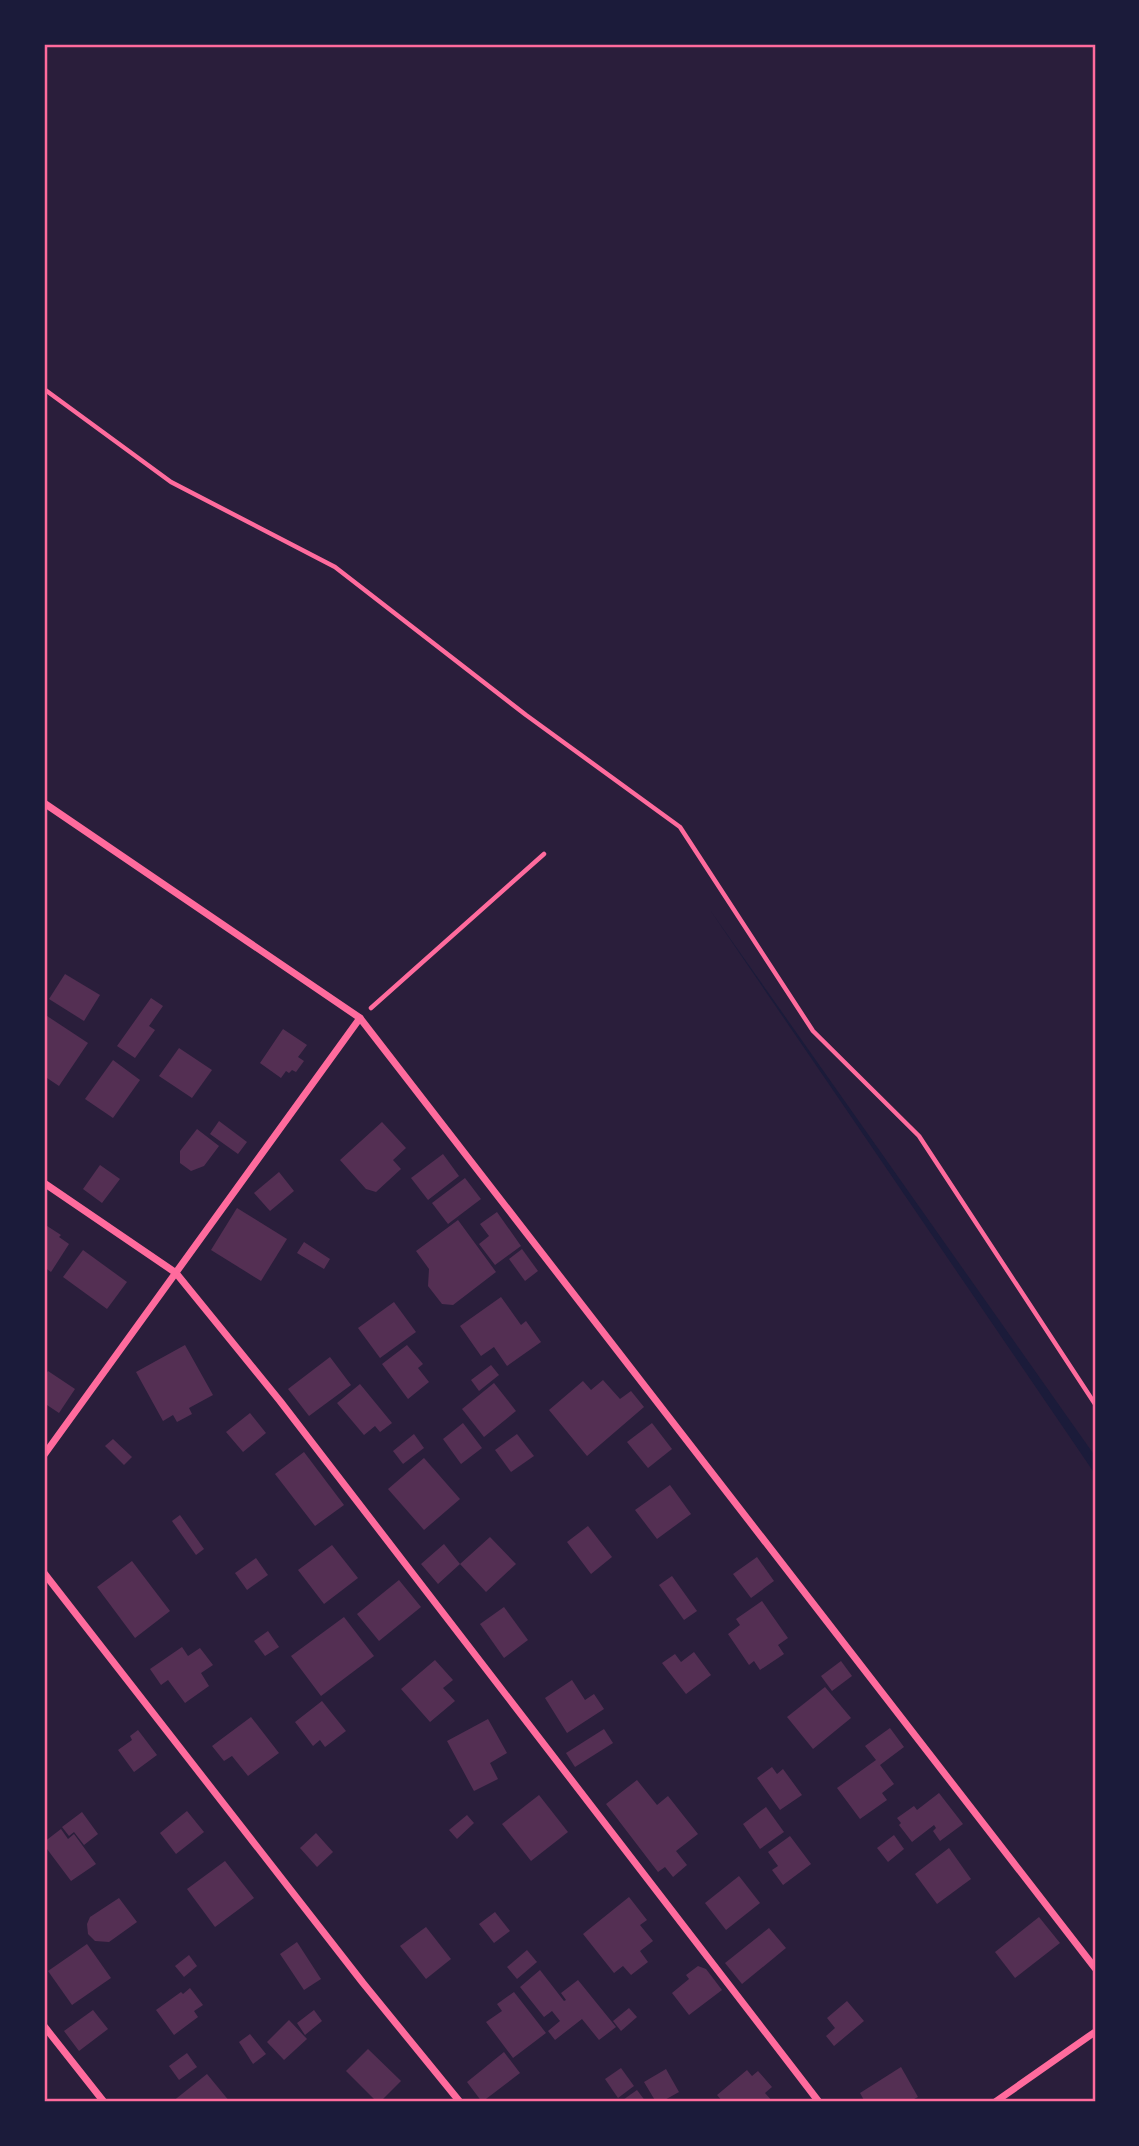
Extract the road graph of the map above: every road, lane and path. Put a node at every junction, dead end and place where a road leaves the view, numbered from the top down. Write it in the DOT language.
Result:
graph roads {
  1 [pos="44,388"];
  2 [pos="44,803"];
  3 [pos="544,854"];
  4 [pos="360,1018"];
  5 [pos="44,1183"];
  6 [pos="176,1273"];
  7 [pos="1095,1404"];
  8 [pos="44,1455"];
  9 [pos="44,1573"];
  10 [pos="1095,1968"];
  11 [pos="44,2026"];
  12 [pos="1095,2032"];
  13 [pos="104,2102"];
  14 [pos="460,2102"];
  15 [pos="819,2102"];
  16 [pos="995,2102"];
  1 -- 7 [label="path"];
  2 -- 4 [label="street"];
  3 -- 4 [label="path"];
  4 -- 6 [label="street"];
  4 -- 10 [label="street"];
  5 -- 6 [label="street"];
  6 -- 8 [label="street"];
  6 -- 15 [label="street"];
  9 -- 14 [label="street"];
  11 -- 13 [label="street"];
  12 -- 16 [label="street"];
}
